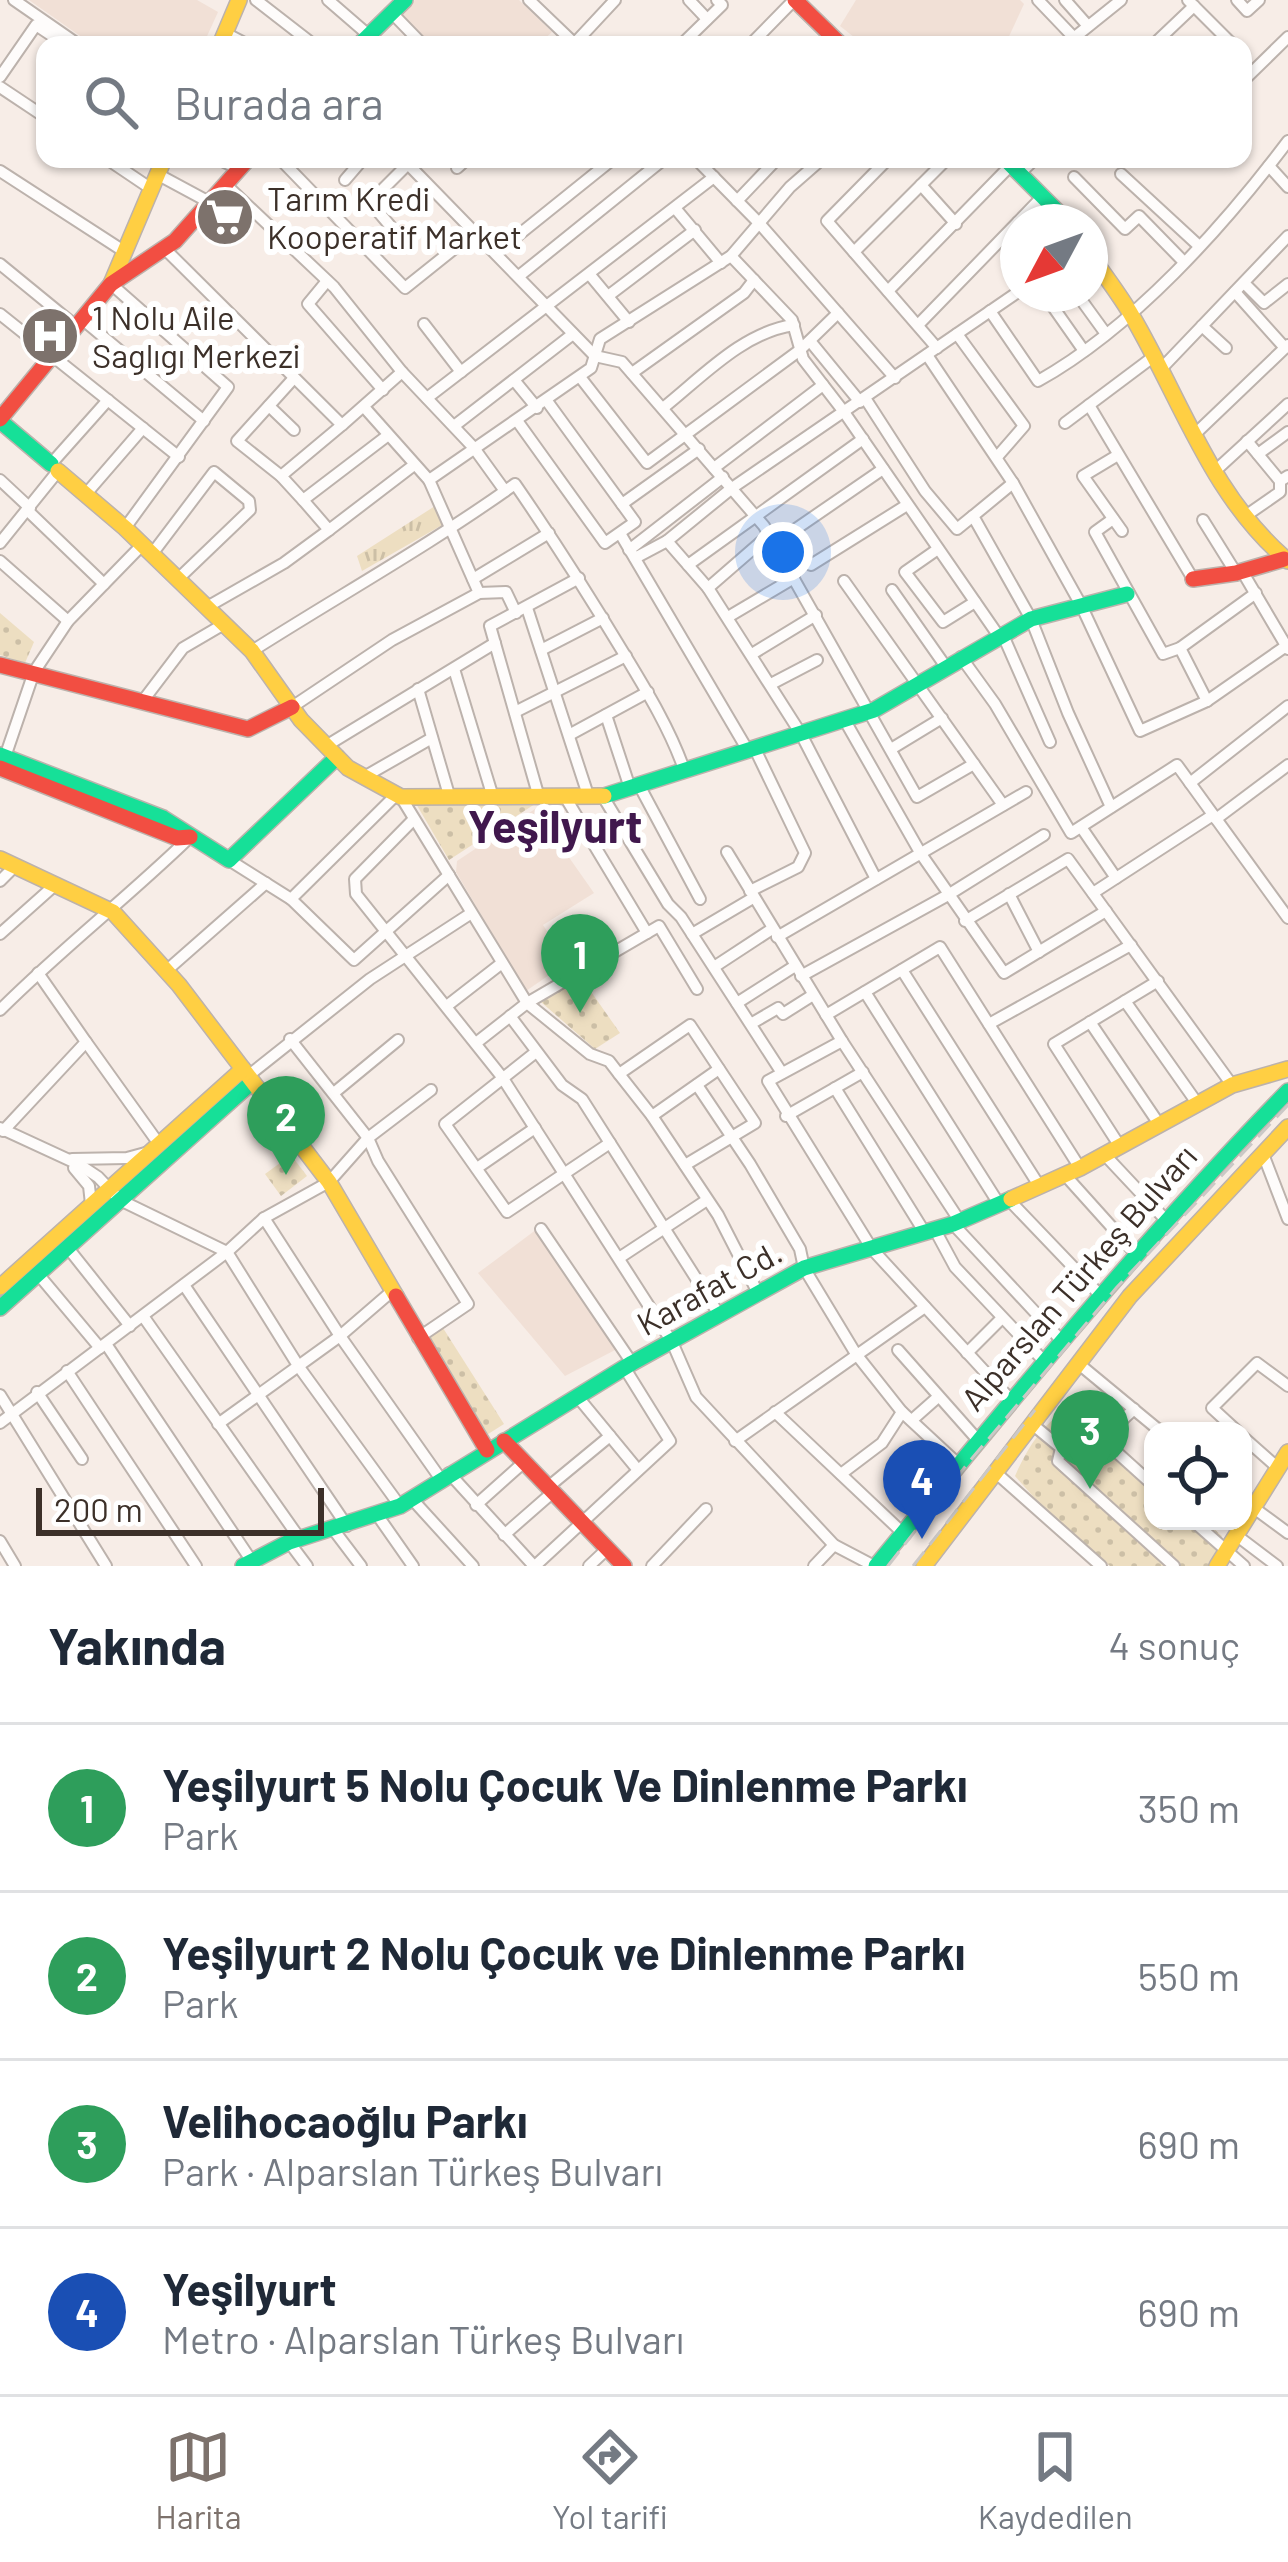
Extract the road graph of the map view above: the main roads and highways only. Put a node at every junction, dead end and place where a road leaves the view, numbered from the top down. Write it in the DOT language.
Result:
graph roads {
  1 [pos="239,0"];
  2 [pos="405,0"];
  3 [pos="795,0"];
  4 [pos="224,36"];
  5 [pos="374,36"];
  6 [pos="833,36"];
  7 [pos="239,168"];
  8 [pos="1014,168"];
  9 [pos="157,174"];
  10 [pos="1051,204"];
  11 [pos="1108,281"];
  12 [pos="111,284"];
  13 [pos="0,420"];
  14 [pos="1286,559"];
  15 [pos="1193,579"];
  16 [pos="1127,594"];
  17 [pos="0,664"];
  18 [pos="292,706"];
  19 [pos="332,752"];
  20 [pos="2,760"];
  21 [pos="8,862"];
  22 [pos="1288,1069"];
  23 [pos="247,1075"];
  24 [pos="1288,1091"];
  25 [pos="1288,1127"];
  26 [pos="115,1194"];
  27 [pos="0,1287"];
  28 [pos="0,1308"];
  29 [pos="504,1441"];
  30 [pos="487,1450"];
  31 [pos="1288,1452"];
  32 [pos="1280,1475"];
  33 [pos="1252,1500"];
  34 [pos="1238,1530"];
  35 [pos="1222,1559"];
  36 [pos="931,1563"];
  37 [pos="248,1564"];
  38 [pos="624,1566"];
  39 [pos="875,1566"];
  1 -- 4 [label="main road"];
  2 -- 5 [label="main road"];
  3 -- 6 [label="main road"];
  7 -- 12 [label="main road"];
  8 -- 10 [label="main road"];
  9 -- 12 [label="main road"];
  11 -- 14 [label="main road"];
  12 -- 13 [label="main road"];
  13 -- 18 [label="main road"];
  14 -- 15 [label="main road"];
  16 -- 19 [label="main road"];
  17 -- 18 [label="main road"];
  18 -- 19 [label="main road"];
  19 -- 20 [label="main road"];
  21 -- 23 [label="main road"];
  22 -- 29 [label="main road, Karafat Cd."];
  23 -- 26 [label="main road"];
  23 -- 26 [label="main road"];
  23 -- 30 [label="main road"];
  24 -- 39 [label="main road, Alparslan Türkeş Bulvarı"];
  25 -- 36 [label="main road, Alparslan Türkeş Bulvarı"];
  26 -- 27 [label="main road"];
  26 -- 28 [label="main road"];
  29 -- 30 [label="main road, Karafat Cd."];
  29 -- 38 [label="main road"];
  30 -- 37 [label="main road, Karafat Cd."];
  31 -- 32 [label="main road"];
  32 -- 33 [label="main road"];
  34 -- 35 [label="main road"];
}
